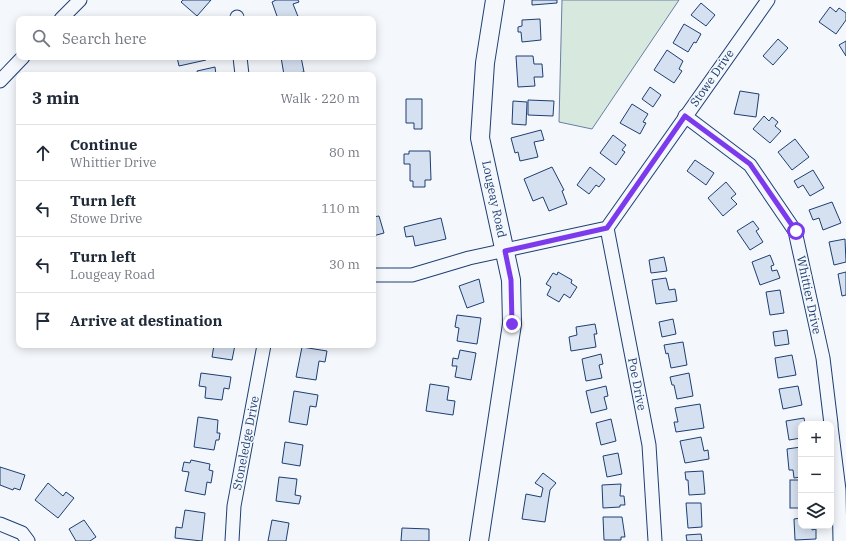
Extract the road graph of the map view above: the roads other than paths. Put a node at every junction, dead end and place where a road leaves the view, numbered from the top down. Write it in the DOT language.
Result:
graph roads {
  1 [pos="80,0"];
  2 [pos="495,0"];
  3 [pos="768,0"];
  4 [pos="64,16"];
  5 [pos="20,60"];
  6 [pos="240,60"];
  7 [pos="242,72"];
  8 [pos="0,81"];
  9 [pos="685,116"];
  10 [pos="607,228"];
  11 [pos="505,251"];
  12 [pos="376,275"];
  13 [pos="263,348"];
  14 [pos="831,421"];
  15 [pos="834,449"];
  16 [pos="0,524"];
  17 [pos="28,541"];
  18 [pos="232,541"];
  19 [pos="479,541"];
  20 [pos="655,541"];
  21 [pos="840,541"];
  1 -- 4 [label="street"];
  2 -- 11 [label="street, Lougeay Road"];
  3 -- 9 [label="street, Stowe Drive"];
  5 -- 8 [label="street"];
  6 -- 7 [label="street"];
  9 -- 10 [label="street, Stowe Drive"];
  9 -- 14 [label="street, Whittier Drive"];
  10 -- 11 [label="street"];
  10 -- 20 [label="street, Poe Drive"];
  11 -- 12 [label="street"];
  11 -- 19 [label="street, Lougeay Road"];
  13 -- 18 [label="street, Stoneledge Drive"];
  15 -- 21 [label="street, Whittier Drive"];
  16 -- 17 [label="street"];
}
